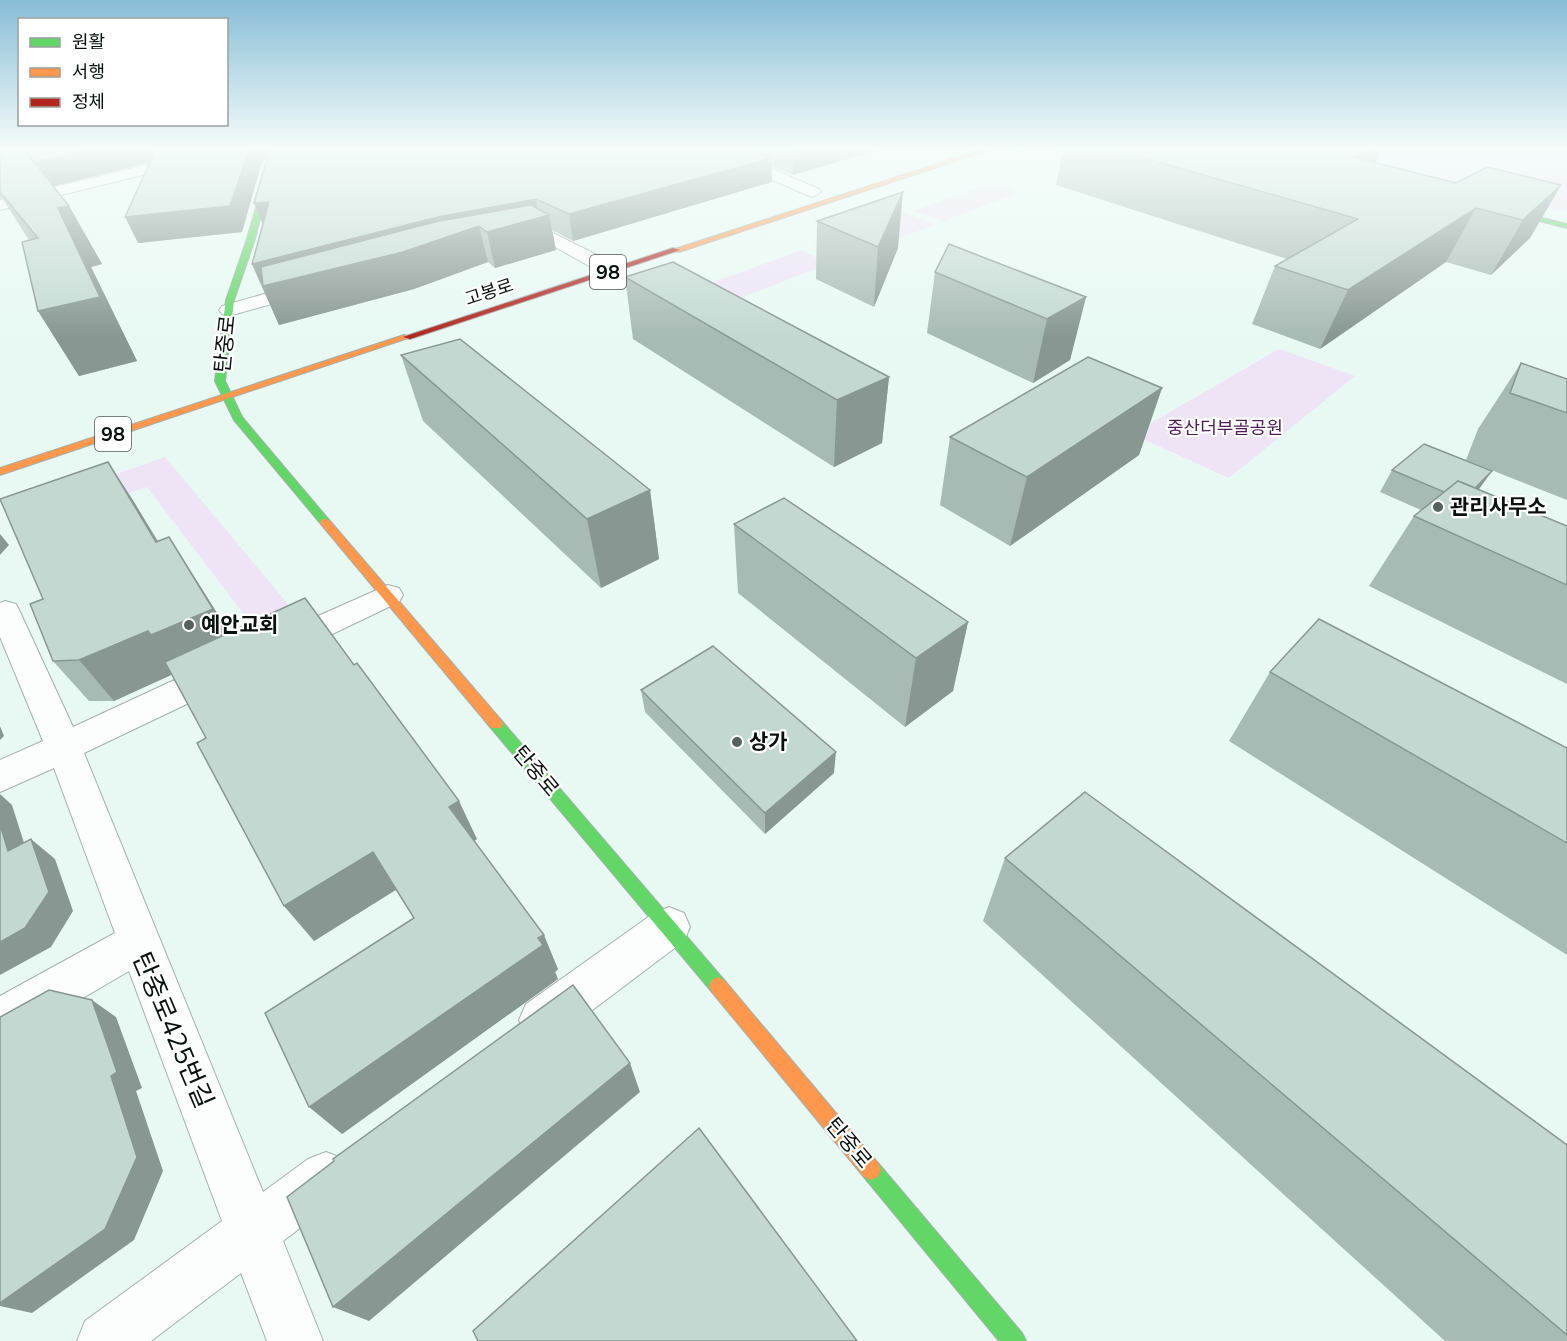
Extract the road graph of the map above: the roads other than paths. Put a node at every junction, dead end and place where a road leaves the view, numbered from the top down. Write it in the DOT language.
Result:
graph roads {
  1 [pos="258,212"];
  2 [pos="752,212"];
  3 [pos="796,212"];
  4 [pos="1510,212"];
  5 [pos="1567,226"];
  6 [pos="499,240"];
  7 [pos="596,262"];
  8 [pos="326,282"];
  9 [pos="461,305"];
  10 [pos="229,310"];
  11 [pos="227,396"];
  12 [pos="0,472"];
  13 [pos="388,595"];
  14 [pos="0,614"];
  15 [pos="64,747"];
  16 [pos="0,777"];
  17 [pos="669,927"];
  18 [pos="139,942"];
  19 [pos="0,1021"];
  20 [pos="509,1044"];
  21 [pos="358,1154"];
  22 [pos="254,1230"];
  23 [pos="105,1341"];
  24 [pos="295,1341"];
  25 [pos="1014,1341"];
  1 -- 10 [label="main road, 탄중로"];
  2 -- 7 [label="main road, 고봉로 / 98"];
  3 -- 11 [label="main road, 고봉로 / 98"];
  4 -- 5 [label="main road"];
  6 -- 7 [label="street"];
  7 -- 9 [label="main road, 고봉로 / 98"];
  8 -- 10 [label="street"];
  10 -- 11 [label="main road, 탄중로"];
  11 -- 12 [label="main road, 고봉로 / 98"];
  11 -- 13 [label="main road, 탄중로"];
  13 -- 15 [label="street"];
  13 -- 17 [label="main road, 탄중로"];
  14 -- 15 [label="street"];
  15 -- 16 [label="street"];
  15 -- 18 [label="street"];
  17 -- 20 [label="street"];
  17 -- 25 [label="main road, 탄중로"];
  18 -- 19 [label="street, 탄중로425번길"];
  18 -- 22 [label="street, 탄중로425번길"];
  21 -- 22 [label="street"];
  22 -- 23 [label="street"];
  22 -- 24 [label="street, 탄중로425번길"];
}
